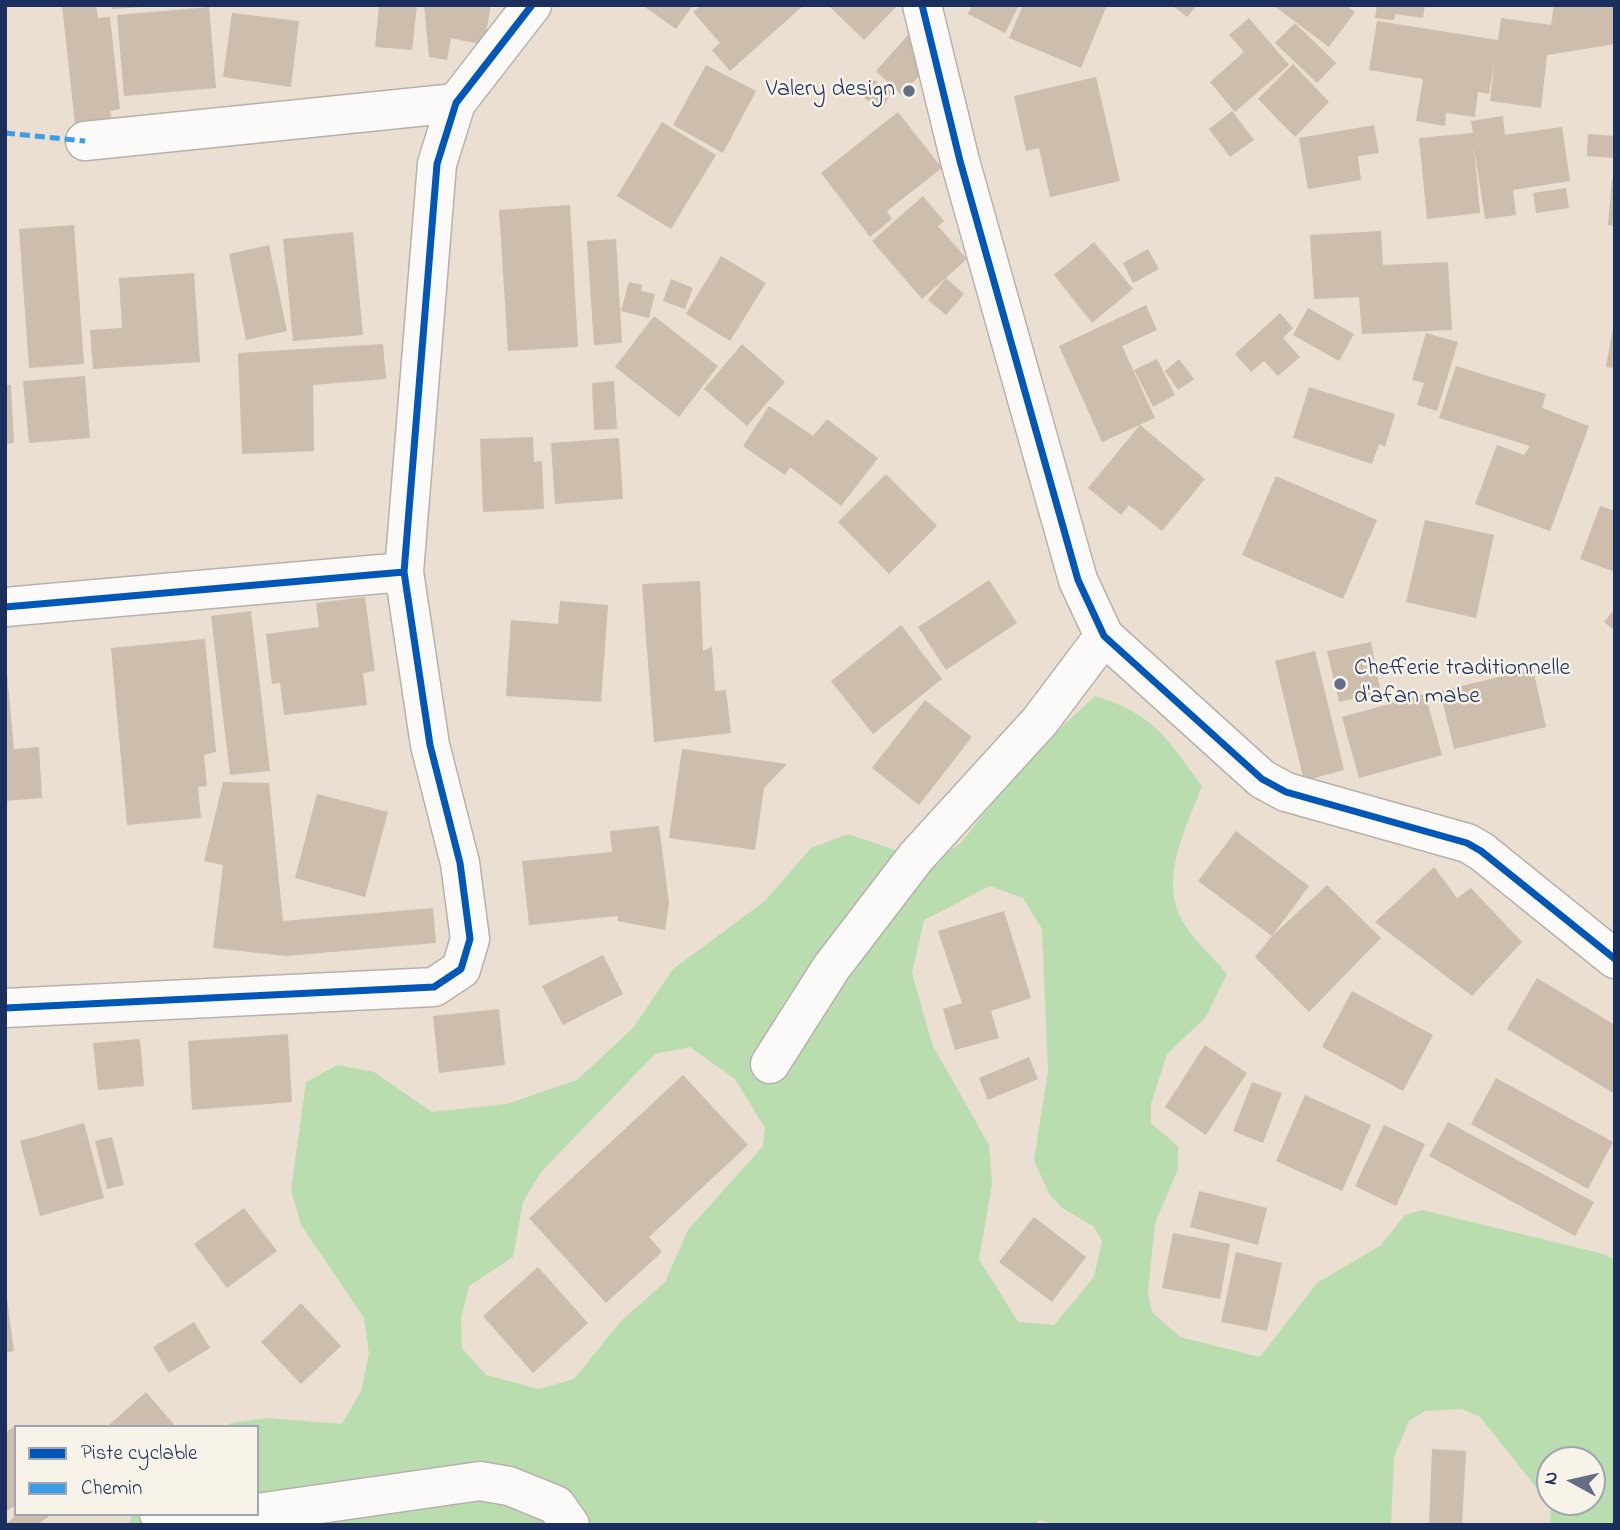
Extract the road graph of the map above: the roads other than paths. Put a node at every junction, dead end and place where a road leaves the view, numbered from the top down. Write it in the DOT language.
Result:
graph roads {
  1 [pos="532,5"];
  2 [pos="922,5"];
  3 [pos="456,103"];
  4 [pos="85,141"];
  5 [pos="404,572"];
  6 [pos="5,607"];
  7 [pos="1104,635"];
  8 [pos="1615,959"];
  9 [pos="5,1008"];
  10 [pos="770,1064"];
  11 [pos="259,1513"];
  12 [pos="167,1516"];
  13 [pos="235,1516"];
  14 [pos="570,1525"];
  1 -- 3 [label="street"];
  2 -- 7 [label="street"];
  3 -- 4 [label="street"];
  3 -- 5 [label="street"];
  5 -- 6 [label="street"];
  5 -- 9 [label="street"];
  7 -- 8 [label="street"];
  7 -- 10 [label="street"];
  11 -- 14 [label="street"];
  12 -- 13 [label="street"];
}
